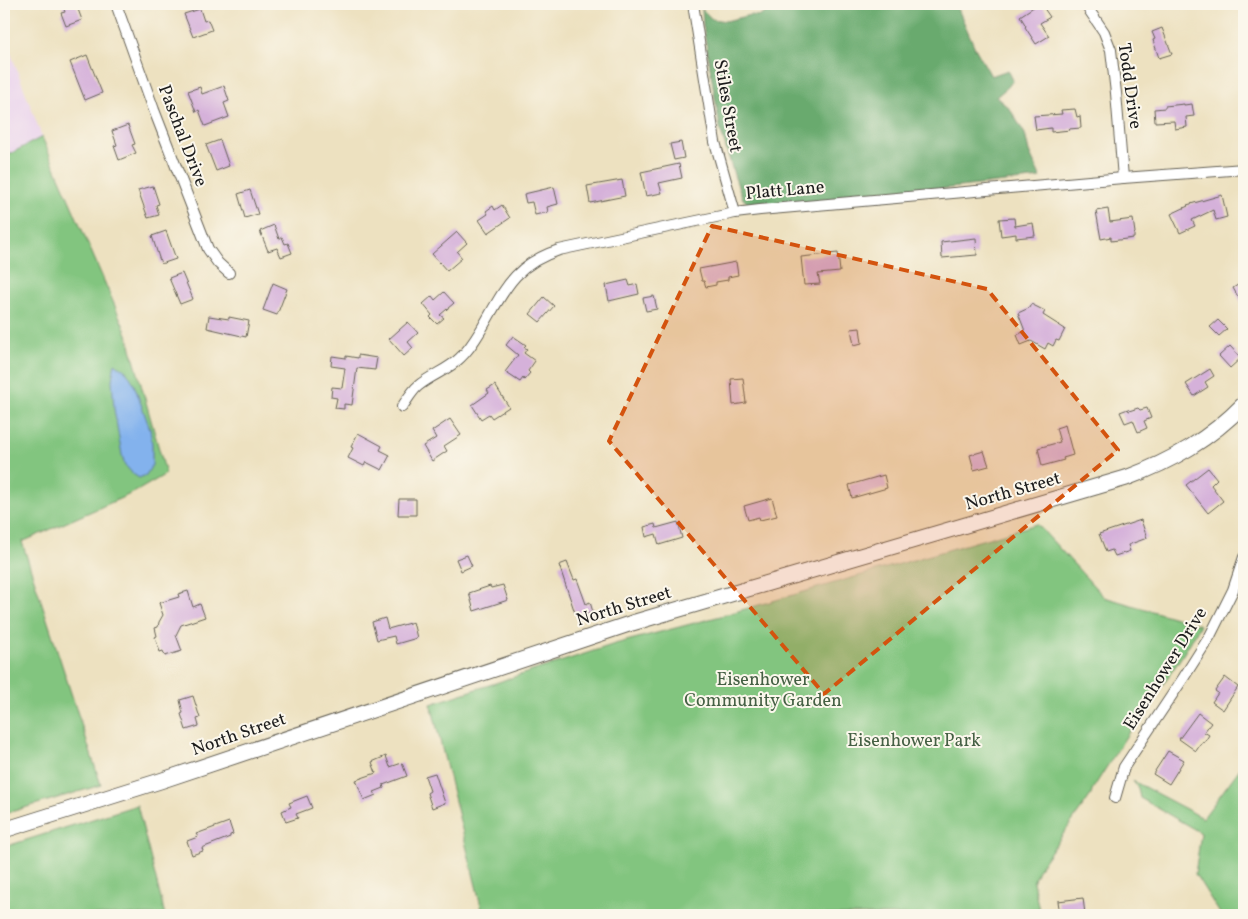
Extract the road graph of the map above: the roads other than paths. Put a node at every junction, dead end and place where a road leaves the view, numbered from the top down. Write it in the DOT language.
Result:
graph roads {
  1 [pos="116,4"];
  2 [pos="693,4"];
  3 [pos="1085,4"];
  4 [pos="1244,168"];
  5 [pos="1123,178"];
  6 [pos="735,212"];
  7 [pos="229,273"];
  8 [pos="1244,404"];
  9 [pos="402,407"];
  10 [pos="1244,557"];
  11 [pos="1115,798"];
  12 [pos="4,830"];
  1 -- 7 [label="street, Paschal Drive"];
  2 -- 6 [label="street, Stiles Street"];
  3 -- 5 [label="street, Todd Drive"];
  4 -- 5 [label="street, Platt Lane"];
  5 -- 6 [label="street, Platt Lane"];
  6 -- 9 [label="street, Platt Lane"];
  8 -- 12 [label="main road, North Street"];
  10 -- 11 [label="street, Eisenhower Drive"];
}
